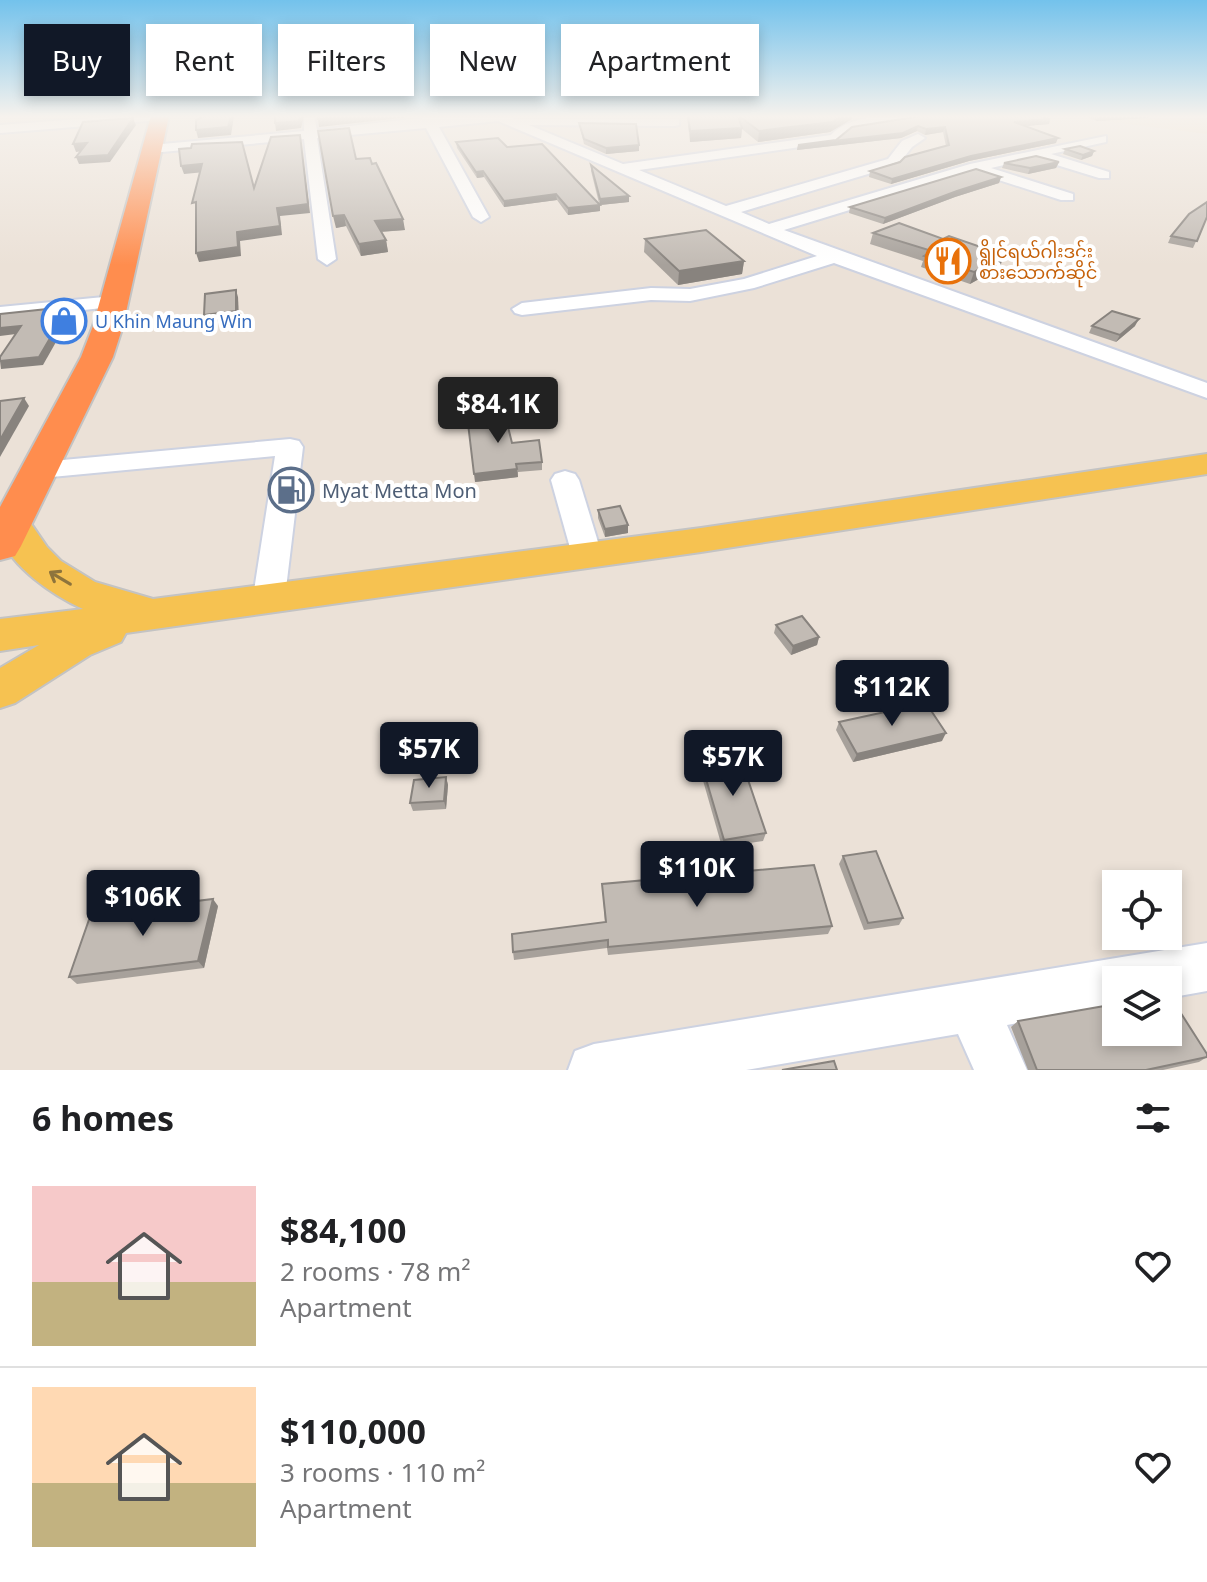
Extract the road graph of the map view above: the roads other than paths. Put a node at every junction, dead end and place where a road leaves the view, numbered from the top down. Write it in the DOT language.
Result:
graph roads {
  1 [pos="147,166"];
  2 [pos="313,166"];
  3 [pos="454,166"];
  4 [pos="616,166"];
  5 [pos="636,166"];
  6 [pos="880,166"];
  7 [pos="979,166"];
  8 [pos="1075,166"];
  9 [pos="975,167"];
  10 [pos="621,168"];
  11 [pos="1104,175"];
  12 [pos="1067,197"];
  13 [pos="725,212"];
  14 [pos="481,217"];
  15 [pos="767,230"];
  16 [pos="834,257"];
  17 [pos="327,259"];
  18 [pos="114,302"];
  19 [pos="522,309"];
  20 [pos="0,313"];
  21 [pos="1207,391"];
  22 [pos="1207,464"];
  23 [pos="41,470"];
  24 [pos="565,480"];
  25 [pos="6,535"];
  26 [pos="587,555"];
  27 [pos="269,597"];
  28 [pos="187,608"];
  29 [pos="0,635"];
  30 [pos="0,690"];
  31 [pos="1207,967"];
  32 [pos="1182,971"];
  33 [pos="1102,984"];
  34 [pos="971,1006"];
  35 [pos="594,1070"];
  36 [pos="1001,1070"];
  1 -- 18 [label="highway"];
  2 -- 17 [label="street"];
  3 -- 14 [label="street"];
  4 -- 10 [label="street"];
  5 -- 10 [label="street"];
  6 -- 13 [label="street"];
  7 -- 9 [label="street"];
  8 -- 11 [label="street"];
  9 -- 12 [label="street"];
  9 -- 15 [label="street"];
  10 -- 13 [label="street"];
  13 -- 15 [label="street"];
  15 -- 16 [label="street"];
  16 -- 19 [label="street"];
  16 -- 21 [label="street"];
  18 -- 20 [label="street"];
  18 -- 23 [label="highway"];
  22 -- 26 [label="main road"];
  23 -- 25 [label="highway"];
  23 -- 27 [label="street"];
  24 -- 26 [label="street"];
  28 -- 25 [label="main road, one-way"];
  26 -- 27 [label="main road"];
  27 -- 28 [label="main road"];
  28 -- 29 [label="main road"];
  28 -- 30 [label="main road"];
  31 -- 32 [label="street"];
  33 -- 34 [label="street"];
  34 -- 35 [label="street"];
  34 -- 36 [label="street"];
}
